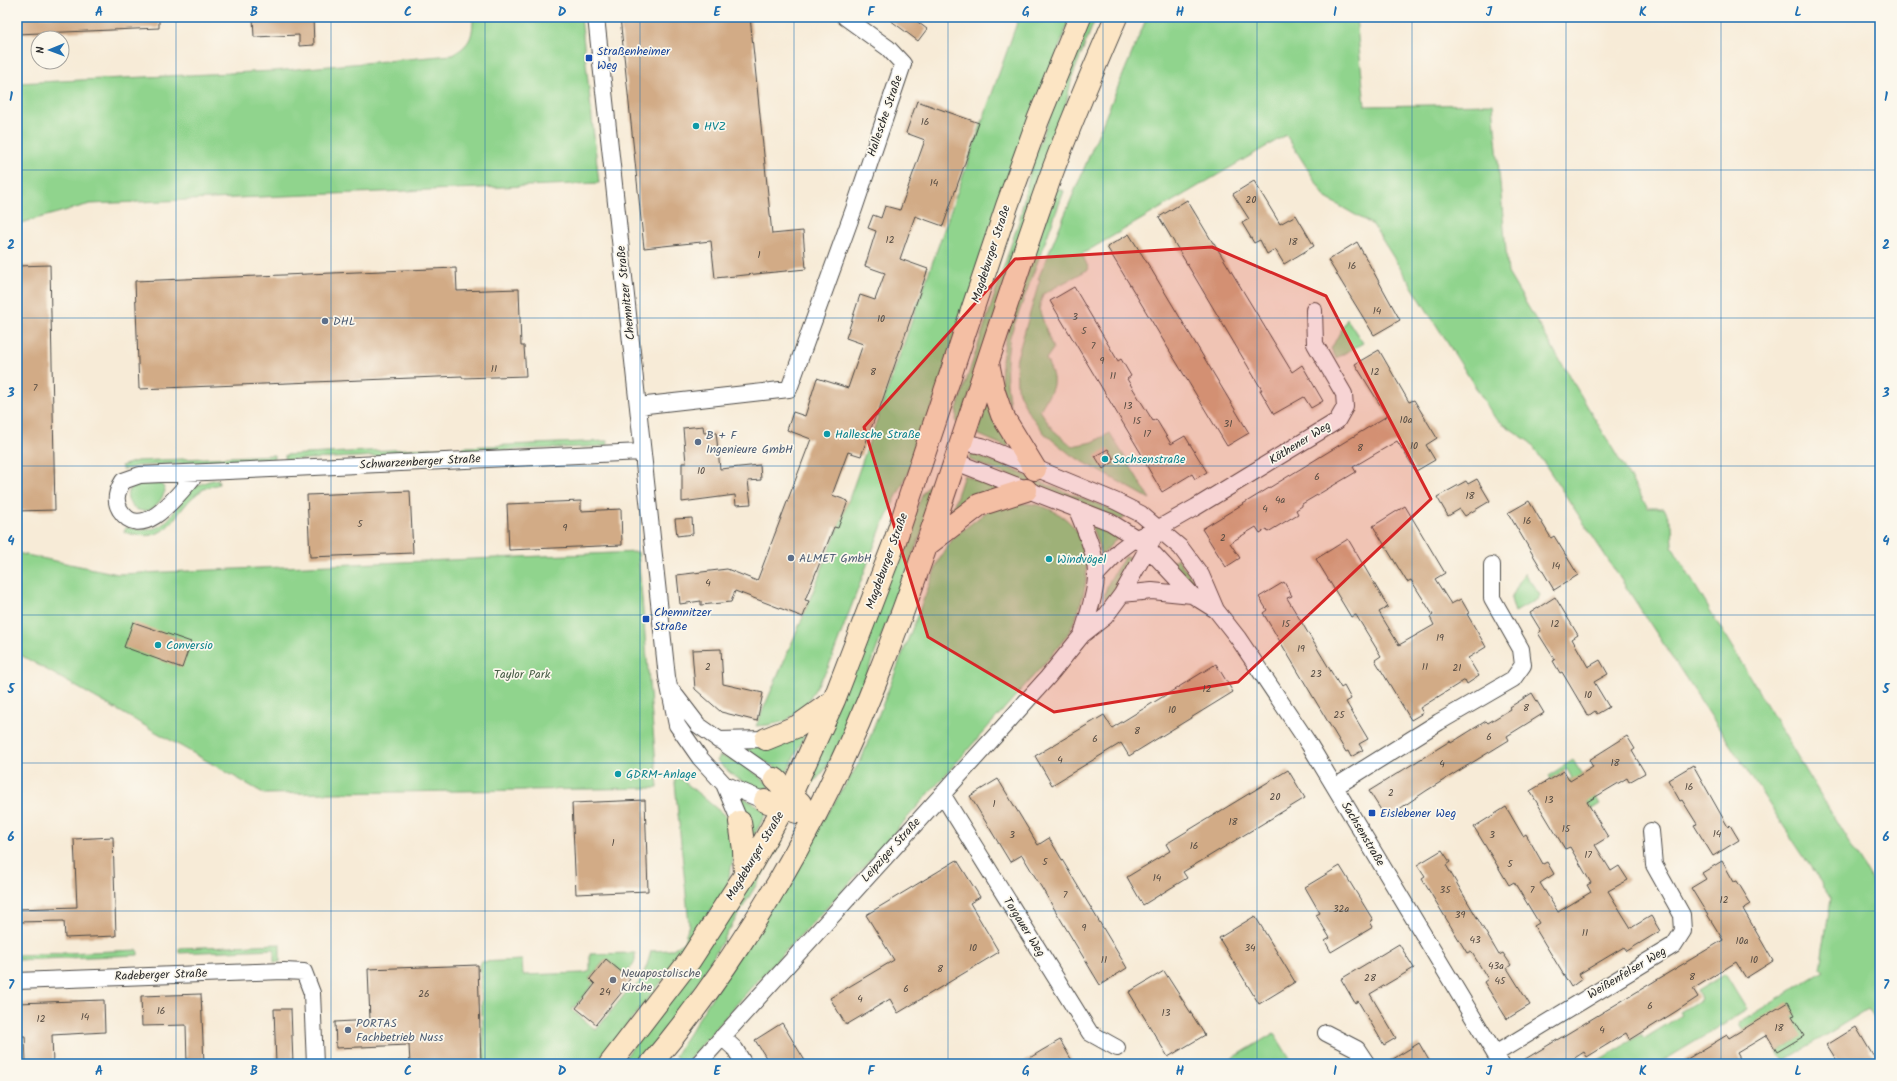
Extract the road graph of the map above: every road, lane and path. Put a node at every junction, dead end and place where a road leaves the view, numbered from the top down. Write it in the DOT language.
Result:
graph roads {
  1 [pos="596,17"];
  2 [pos="845,17"];
  3 [pos="1080,17"];
  4 [pos="1116,17"];
  5 [pos="1314,310"];
  6 [pos="988,362"];
  7 [pos="638,406"];
  8 [pos="930,441"];
  9 [pos="642,452"];
  10 [pos="960,452"];
  11 [pos="1035,469"];
  12 [pos="197,473"];
  13 [pos="1026,490"];
  14 [pos="1077,510"];
  15 [pos="1159,528"];
  16 [pos="1136,538"];
  17 [pos="928,544"];
  18 [pos="1148,548"];
  19 [pos="1492,565"];
  20 [pos="1096,575"];
  21 [pos="1122,594"];
  22 [pos="1192,595"];
  23 [pos="1216,610"];
  24 [pos="1082,635"];
  25 [pos="670,689"];
  26 [pos="834,700"];
  27 [pos="766,738"];
  28 [pos="718,740"];
  29 [pos="724,784"];
  30 [pos="1335,787"];
  31 [pos="942,794"];
  32 [pos="779,795"];
  33 [pos="813,817"];
  34 [pos="740,822"];
  35 [pos="1651,831"];
  36 [pos="745,875"];
  37 [pos="17,981"];
  38 [pos="1326,1033"];
  39 [pos="722,1037"];
  40 [pos="1117,1048"];
  41 [pos="1498,1059"];
  42 [pos="315,1064"];
  43 [pos="610,1064"];
  44 [pos="651,1064"];
  45 [pos="698,1064"];
  46 [pos="744,1064"];
  47 [pos="1367,1064"];
  1 -- 7 [label="street, Chemnitzer Straße"];
  2 -- 7 [label="street, Hallesche Straße"];
  3 -- 8 [label="main road, Magdeburger Straße"];
  4 -- 6 [label="main road"];
  5 -- 15 [label="street, Köthener Weg"];
  6 -- 10 [label="main road"];
  6 -- 11 [label="main road"];
  7 -- 9 [label="street, Chemnitzer Straße"];
  8 -- 10 [label="main road"];
  8 -- 26 [label="main road, Magdeburger Straße"];
  9 -- 12 [label="street, Schwarzenberger Straße"];
  9 -- 25 [label="street, Chemnitzer Straße"];
  10 -- 11 [label="street, Sachsenstraße"];
  10 -- 13 [label="street, Sachsenstraße"];
  10 -- 17 [label="main road"];
  11 -- 15 [label="street, Sachsenstraße"];
  12 -- 12 [label="street, Schwarzenberger Straße"];
  13 -- 14 [label="street, Sachsenstraße"];
  13 -- 17 [label="main road"];
  14 -- 16 [label="street, Sachsenstraße"];
  14 -- 20 [label="street, Leipziger Straße"];
  15 -- 16 [label="street"];
  15 -- 18 [label="street, Leipziger Straße"];
  15 -- 23 [label="street, Sachsenstraße"];
  16 -- 18 [label="street, Sachsenstraße"];
  16 -- 20 [label="street"];
  17 -- 33 [label="main road"];
  18 -- 21 [label="street, Leipziger Straße"];
  18 -- 22 [label="street, Sachsenstraße"];
  19 -- 30 [label="street"];
  20 -- 24 [label="street, Leipziger Straße"];
  21 -- 22 [label="street"];
  21 -- 24 [label="street, Leipziger Straße"];
  22 -- 23 [label="street, Sachsenstraße"];
  23 -- 30 [label="street, Sachsenstraße"];
  24 -- 31 [label="street, Leipziger Straße"];
  25 -- 28 [label="street, Chemnitzer Straße"];
  25 -- 29 [label="street, Chemnitzer Straße"];
  26 -- 27 [label="main road"];
  26 -- 32 [label="main road, Magdeburger Straße"];
  27 -- 28 [label="street"];
  28 -- 32 [label="street, Chemnitzer Straße"];
  29 -- 32 [label="street, Chemnitzer Straße"];
  29 -- 34 [label="street, Chemnitzer Straße"];
  30 -- 41 [label="street, Sachsenstraße"];
  31 -- 39 [label="street, Leipziger Straße"];
  31 -- 40 [label="street, Torgauer Weg"];
  32 -- 33 [label="main road"];
  32 -- 36 [label="main road, Magdeburger Straße"];
  33 -- 44 [label="main road"];
  34 -- 36 [label="main road"];
  35 -- 41 [label="street, Weißenfelser Weg"];
  36 -- 43 [label="main road, Magdeburger Straße"];
  37 -- 42 [label="street, Radeberger Straße"];
  38 -- 47 [label="street"];
  39 -- 45 [label="street, Leipziger Straße"];
  39 -- 46 [label="street"];
}
